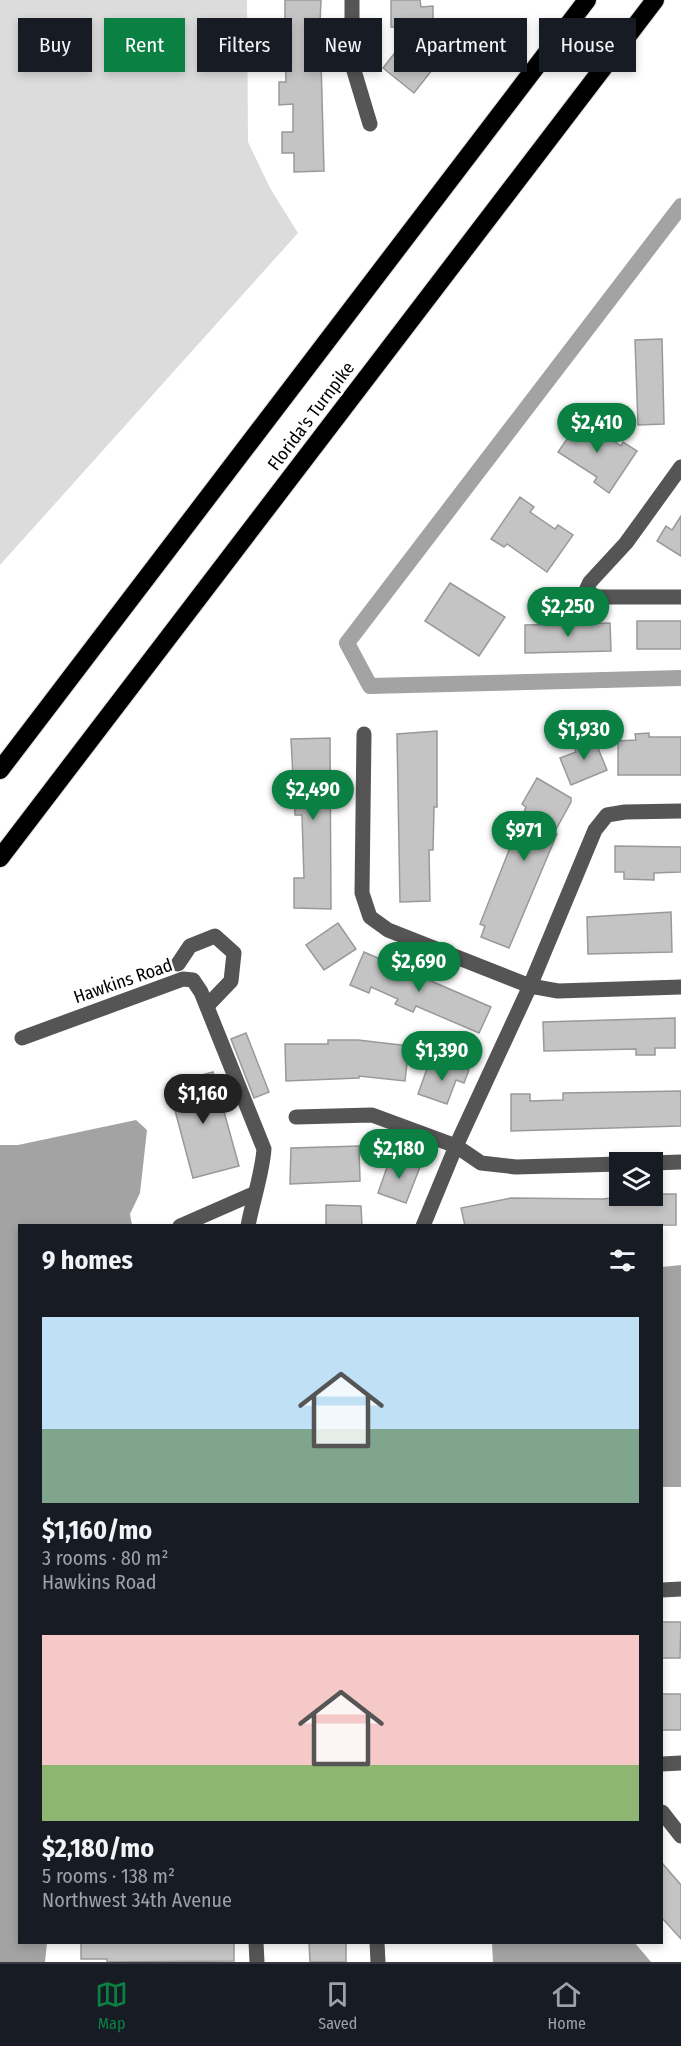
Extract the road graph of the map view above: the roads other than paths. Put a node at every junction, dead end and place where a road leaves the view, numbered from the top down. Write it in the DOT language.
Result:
graph roads {
  1 [pos="352,0"];
  2 [pos="587,0"];
  3 [pos="655,0"];
  4 [pos="370,124"];
  5 [pos="681,467"];
  6 [pos="681,597"];
  7 [pos="364,735"];
  8 [pos="0,770"];
  9 [pos="681,811"];
  10 [pos="0,858"];
  11 [pos="177,964"];
  12 [pos="530,986"];
  13 [pos="681,987"];
  14 [pos="207,1006"];
  15 [pos="22,1038"];
  16 [pos="296,1117"];
  17 [pos="456,1146"];
  18 [pos="681,1162"];
  19 [pos="663,1163"];
  20 [pos="609,1164"];
  21 [pos="254,1194"];
  22 [pos="185,1224"];
  23 [pos="248,1224"];
  24 [pos="424,1224"];
  25 [pos="663,1590"];
  26 [pos="681,1590"];
  27 [pos="681,1763"];
  28 [pos="663,1764"];
  29 [pos="663,1813"];
  30 [pos="681,1836"];
  31 [pos="256,1944"];
  32 [pos="377,1944"];
  33 [pos="257,1962"];
  34 [pos="378,1962"];
  1 -- 4 [label="street"];
  2 -- 8 [label="highway, Florida's Turnpike"];
  3 -- 10 [label="highway, Florida's Turnpike"];
  5 -- 6 [label="street"];
  7 -- 12 [label="street"];
  9 -- 12 [label="street"];
  11 -- 14 [label="street"];
  12 -- 13 [label="street"];
  12 -- 17 [label="street"];
  14 -- 15 [label="street, Hawkins Road"];
  14 -- 21 [label="street, Hawkins Road"];
  16 -- 17 [label="street"];
  17 -- 20 [label="street"];
  17 -- 24 [label="street"];
  18 -- 19 [label="street"];
  21 -- 22 [label="street"];
  21 -- 23 [label="street, Hawkins Road"];
  25 -- 26 [label="street"];
  27 -- 28 [label="street"];
  29 -- 30 [label="street"];
  31 -- 33 [label="street"];
  32 -- 34 [label="street"];
}
